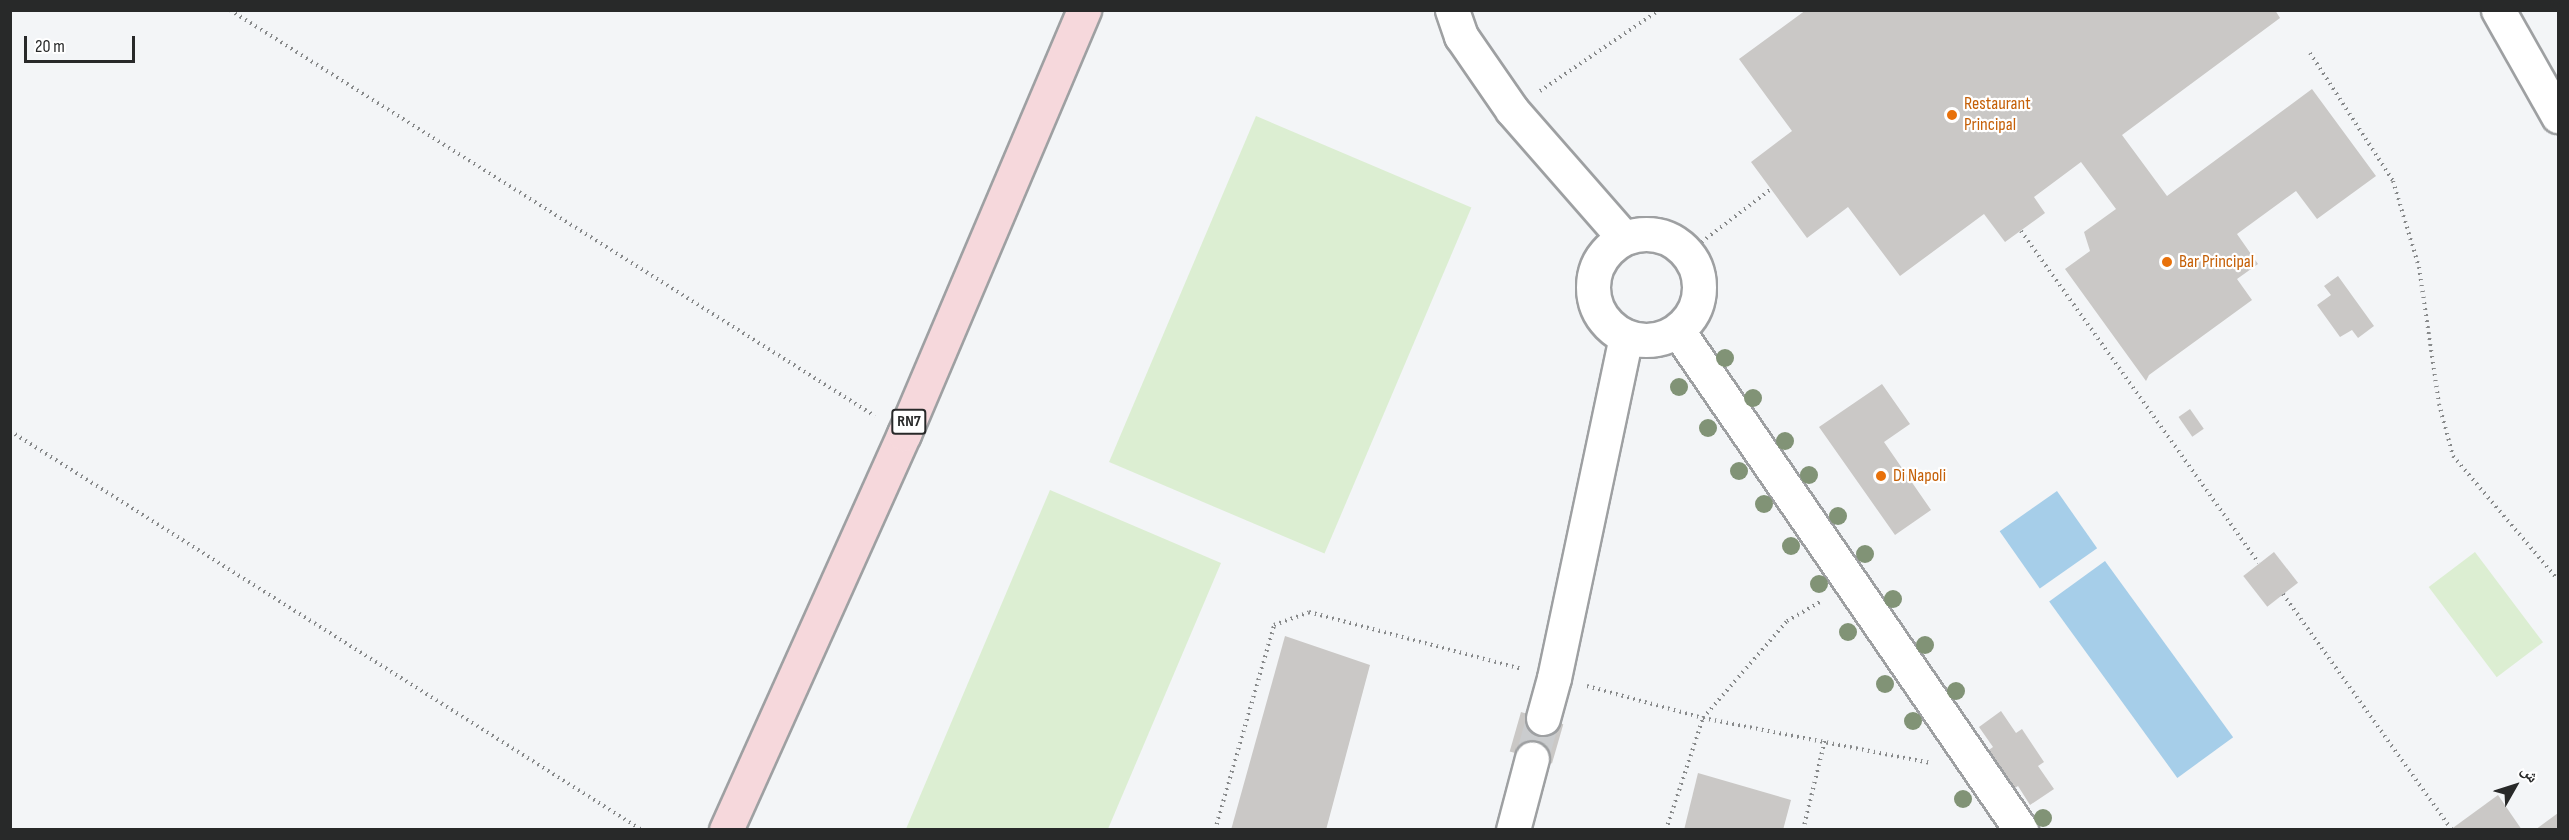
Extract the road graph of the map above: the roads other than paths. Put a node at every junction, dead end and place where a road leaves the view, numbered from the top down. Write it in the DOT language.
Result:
graph roads {
  1 [pos="1084,10"];
  2 [pos="1452,10"];
  3 [pos="2498,10"];
  4 [pos="2559,116"];
  5 [pos="1624,238"];
  6 [pos="1678,331"];
  7 [pos="1626,337"];
  8 [pos="1543,718"];
  9 [pos="1532,758"];
  10 [pos="726,830"];
  11 [pos="1513,830"];
  12 [pos="2021,830"];
  1 -- 10 [label="main road, RN7"];
  2 -- 5 [label="street"];
  3 -- 4 [label="street"];
  5 -- 6 [label="street"];
  5 -- 7 [label="street"];
  6 -- 7 [label="street"];
  6 -- 12 [label="street"];
  7 -- 8 [label="street"];
  9 -- 11 [label="street"];
}
